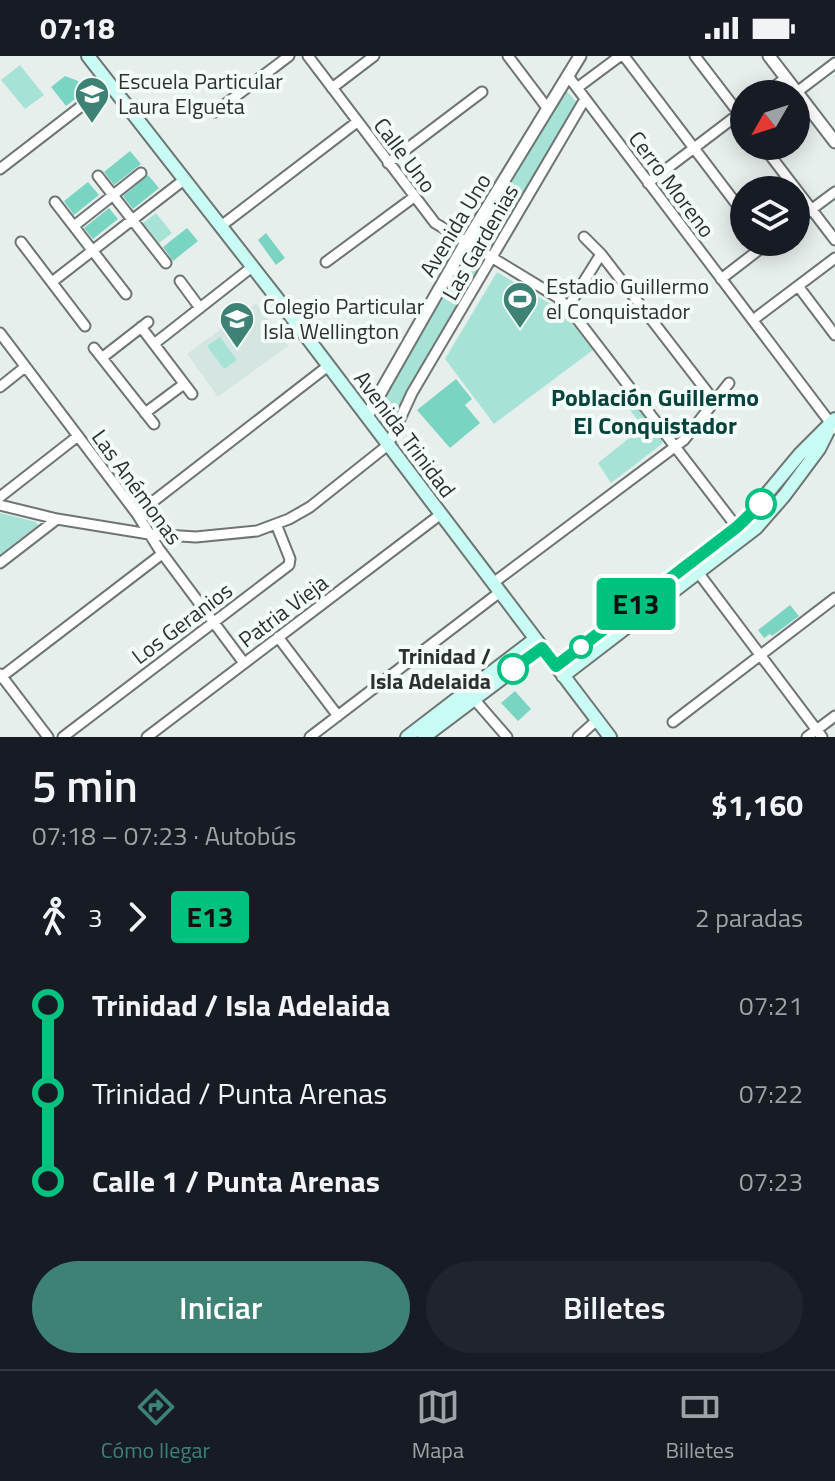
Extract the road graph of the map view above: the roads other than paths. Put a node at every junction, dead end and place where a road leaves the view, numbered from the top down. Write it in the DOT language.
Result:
graph roads {
  1 [pos="88,56"];
  2 [pos="289,56"];
  3 [pos="308,56"];
  4 [pos="374,56"];
  5 [pos="508,56"];
  6 [pos="580,56"];
  7 [pos="622,56"];
  8 [pos="695,56"];
  9 [pos="769,56"];
  10 [pos="835,63"];
  11 [pos="568,76"];
  12 [pos="786,78"];
  13 [pos="783,80"];
  14 [pos="810,82"];
  15 [pos="110,84"];
  16 [pos="332,88"];
  17 [pos="577,88"];
  18 [pos="482,92"];
  19 [pos="585,99"];
  20 [pos="730,100"];
  21 [pos="548,109"];
  22 [pos="810,109"];
  23 [pos="215,112"];
  24 [pos="357,122"];
  25 [pos="730,123"];
  26 [pos="835,142"];
  27 [pos="694,148"];
  28 [pos="774,160"];
  29 [pos="388,163"];
  30 [pos="0,169"];
  31 [pos="141,173"];
  32 [pos="98,176"];
  33 [pos="185,179"];
  34 [pos="648,183"];
  35 [pos="835,192"];
  36 [pos="113,195"];
  37 [pos="730,196"];
  38 [pos="414,197"];
  39 [pos="55,202"];
  40 [pos="812,209"];
  41 [pos="133,220"];
  42 [pos="74,226"];
  43 [pos="221,226"];
  44 [pos="584,237"];
  45 [pos="835,240"];
  46 [pos="21,242"];
  47 [pos="465,244"];
  48 [pos="93,250"];
  49 [pos="601,254"];
  50 [pos="750,256"];
  51 [pos="835,258"];
  52 [pos="492,259"];
  53 [pos="326,262"];
  54 [pos="166,263"];
  55 [pos="252,267"];
  56 [pos="721,279"];
  57 [pos="180,281"];
  58 [pos="52,282"];
  59 [pos="798,286"];
  60 [pos="126,294"];
  61 [pos="568,307"];
  62 [pos="200,308"];
  63 [pos="753,320"];
  64 [pos="85,326"];
  65 [pos="0,333"];
  66 [pos="835,335"];
  67 [pos="154,344"];
  68 [pos="94,348"];
  69 [pos="103,357"];
  70 [pos="328,366"];
  71 [pos="25,367"];
  72 [pos="729,383"];
  73 [pos="184,384"];
  74 [pos="0,387"];
  75 [pos="192,394"];
  76 [pos="715,402"];
  77 [pos="145,413"];
  78 [pos="367,416"];
  79 [pos="154,424"];
  80 [pos="834,424"];
  81 [pos="78,436"];
  82 [pos="835,443"];
  83 [pos="388,445"];
  84 [pos="675,446"];
  85 [pos="812,458"];
  86 [pos="0,497"];
  87 [pos="0,505"];
  88 [pos="441,514"];
  89 [pos="138,516"];
  90 [pos="57,519"];
  91 [pos="276,524"];
  92 [pos="127,530"];
  93 [pos="741,532"];
  94 [pos="149,534"];
  95 [pos="162,554"];
  96 [pos="0,563"];
  97 [pos="694,568"];
  98 [pos="497,588"];
  99 [pos="835,598"];
  100 [pos="213,622"];
  101 [pos="278,637"];
  102 [pos="539,643"];
  103 [pos="760,655"];
  104 [pos="244,663"];
  105 [pos="559,671"];
  106 [pos="1,676"];
  107 [pos="474,699"];
  108 [pos="338,716"];
  109 [pos="835,716"];
  110 [pos="597,720"];
  111 [pos="673,722"];
  112 [pos="819,734"];
  113 [pos="48,737"];
  114 [pos="63,737"];
  115 [pos="147,737"];
  116 [pos="310,737"];
  117 [pos="407,737"];
  118 [pos="424,737"];
  119 [pos="507,737"];
  120 [pos="578,737"];
  121 [pos="610,737"];
  122 [pos="807,737"];
  1 -- 15 [label="main road, Avenida Trinidad"];
  2 -- 23 [label="street"];
  3 -- 16 [label="street, Calle Uno"];
  4 -- 16 [label="street"];
  5 -- 21 [label="street"];
  6 -- 11 [label="street, Avenida Uno"];
  7 -- 17 [label="street"];
  7 -- 27 [label="street"];
  8 -- 20 [label="street"];
  9 -- 12 [label="street"];
  10 -- 14 [label="street"];
  11 -- 17 [label="street, Cerro Moreno"];
  11 -- 21 [label="street, Avenida Uno"];
  12 -- 13 [label="street"];
  15 -- 30 [label="street"];
  15 -- 33 [label="main road, Avenida Trinidad"];
  16 -- 24 [label="street, Calle Uno"];
  17 -- 19 [label="street, Cerro Moreno"];
  18 -- 29 [label="street"];
  19 -- 34 [label="street, Cerro Moreno"];
  19 -- 52 [label="street, Las Gardenias"];
  21 -- 47 [label="street, Avenida Uno"];
  22 -- 26 [label="street"];
  24 -- 29 [label="street, Calle Uno"];
  24 -- 43 [label="street"];
  25 -- 27 [label="street"];
  27 -- 34 [label="street"];
  27 -- 37 [label="street"];
  28 -- 40 [label="street"];
  29 -- 38 [label="street, Calle Uno"];
  31 -- 36 [label="street"];
  32 -- 36 [label="street"];
  33 -- 41 [label="street"];
  33 -- 43 [label="main road, Avenida Trinidad"];
  34 -- 56 [label="street, Cerro Moreno"];
  35 -- 40 [label="street"];
  36 -- 41 [label="street"];
  36 -- 42 [label="street"];
  38 -- 47 [label="street, Calle Uno"];
  38 -- 53 [label="street"];
  39 -- 42 [label="street"];
  40 -- 45 [label="street"];
  41 -- 48 [label="street"];
  41 -- 54 [label="street"];
  42 -- 48 [label="street"];
  43 -- 55 [label="main road, Avenida Trinidad"];
  44 -- 49 [label="street"];
  46 -- 58 [label="street"];
  47 -- 52 [label="street, Calle Uno"];
  47 -- 78 [label="street, Avenida Uno"];
  48 -- 58 [label="street"];
  48 -- 60 [label="street"];
  49 -- 61 [label="street"];
  49 -- 76 [label="street"];
  50 -- 56 [label="street"];
  51 -- 59 [label="street"];
  52 -- 61 [label="street, Calle Uno"];
  52 -- 83 [label="street, Las Gardenias"];
  55 -- 62 [label="street"];
  55 -- 70 [label="main road, Avenida Trinidad"];
  56 -- 63 [label="street, Cerro Moreno"];
  57 -- 62 [label="street"];
  58 -- 64 [label="street"];
  59 -- 63 [label="street"];
  59 -- 66 [label="street"];
  61 -- 84 [label="street, Calle Uno"];
  62 -- 67 [label="street"];
  63 -- 80 [label="street, Cerro Moreno"];
  65 -- 71 [label="street, Las Anémonas"];
  67 -- 69 [label="street"];
  67 -- 73 [label="street"];
  68 -- 69 [label="street"];
  69 -- 77 [label="street"];
  70 -- 78 [label="main road, Avenida Trinidad"];
  70 -- 89 [label="street"];
  71 -- 74 [label="street"];
  71 -- 81 [label="street, Las Anémonas"];
  72 -- 76 [label="street"];
  73 -- 75 [label="street"];
  73 -- 77 [label="street"];
  76 -- 84 [label="street"];
  77 -- 79 [label="street"];
  78 -- 83 [label="main road, Avenida Trinidad"];
  80 -- 85 [label="main road"];
  80 -- 93 [label="main road"];
  81 -- 86 [label="street"];
  81 -- 89 [label="street, Las Anémonas"];
  82 -- 85 [label="main road"];
  83 -- 88 [label="main road, Avenida Trinidad"];
  83 -- 91 [label="street, Las Gardenias"];
  84 -- 93 [label="street, Calle Uno"];
  84 -- 98 [label="street"];
  85 -- 93 [label="main road"];
  87 -- 90 [label="street, Las Gardenias"];
  88 -- 98 [label="main road, Avenida Trinidad"];
  88 -- 101 [label="street, Patria Vieja"];
  89 -- 92 [label="street"];
  89 -- 94 [label="street, Las Anémonas"];
  90 -- 92 [label="street, Las Gardenias"];
  90 -- 96 [label="street"];
  91 -- 94 [label="street, Las Gardenias"];
  91 -- 100 [label="street, Los Geranios"];
  92 -- 94 [label="street, Las Gardenias"];
  93 -- 97 [label="main road"];
  94 -- 95 [label="street, Las Anémonas"];
  95 -- 100 [label="street, Las Anémonas"];
  95 -- 106 [label="street"];
  97 -- 103 [label="street"];
  97 -- 105 [label="main road"];
  98 -- 102 [label="main road, Avenida Trinidad"];
  98 -- 108 [label="street"];
  99 -- 103 [label="street"];
  100 -- 104 [label="street, Las Anémonas"];
  100 -- 114 [label="street, Los Geranios"];
  101 -- 104 [label="street, Patria Vieja"];
  101 -- 108 [label="street"];
  102 -- 105 [label="main road, Avenida Trinidad"];
  102 -- 107 [label="main road"];
  102 -- 117 [label="main road"];
  103 -- 111 [label="street"];
  103 -- 112 [label="street"];
  104 -- 115 [label="street, Patria Vieja"];
  105 -- 110 [label="main road, Avenida Trinidad"];
  106 -- 113 [label="street"];
  107 -- 118 [label="main road"];
  107 -- 119 [label="street"];
  108 -- 116 [label="street"];
  109 -- 112 [label="street"];
  110 -- 120 [label="street"];
  110 -- 121 [label="main road, Avenida Trinidad"];
  112 -- 122 [label="street"];
}
